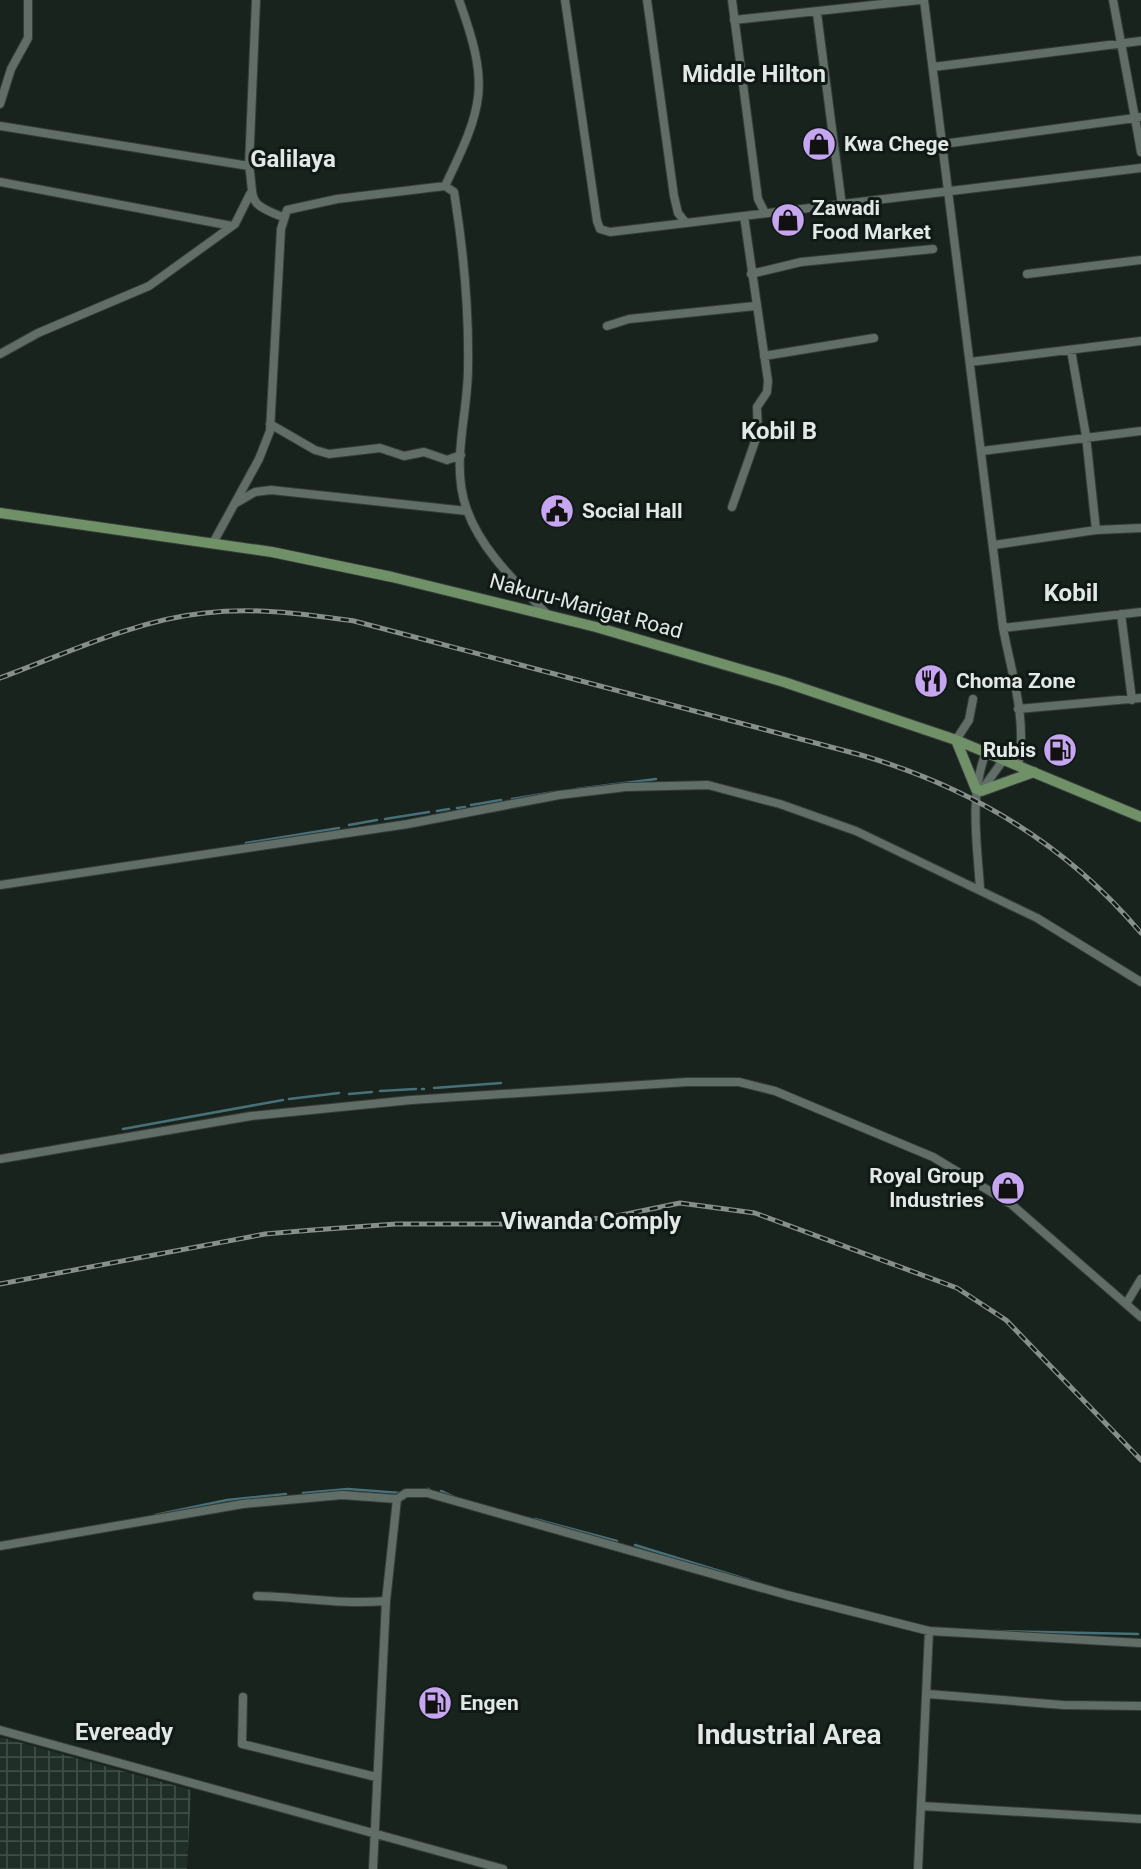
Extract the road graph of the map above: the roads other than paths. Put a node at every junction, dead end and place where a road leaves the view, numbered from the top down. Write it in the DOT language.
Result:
graph roads {
  1 [pos="28,0"];
  2 [pos="256,0"];
  3 [pos="459,0"];
  4 [pos="565,0"];
  5 [pos="647,0"];
  6 [pos="732,0"];
  7 [pos="922,0"];
  8 [pos="1113,0"];
  9 [pos="817,13"];
  10 [pos="734,20"];
  11 [pos="1141,41"];
  12 [pos="1120,44"];
  13 [pos="933,67"];
  14 [pos="0,104"];
  15 [pos="1138,118"];
  16 [pos="0,126"];
  17 [pos="943,144"];
  18 [pos="1141,152"];
  19 [pos="249,166"];
  20 [pos="1141,168"];
  21 [pos="0,182"];
  22 [pos="445,186"];
  23 [pos="949,193"];
  24 [pos="250,194"];
  25 [pos="842,206"];
  26 [pos="765,213"];
  27 [pos="744,216"];
  28 [pos="283,217"];
  29 [pos="686,223"];
  30 [pos="232,226"];
  31 [pos="933,249"];
  32 [pos="1141,260"];
  33 [pos="751,274"];
  34 [pos="1027,274"];
  35 [pos="755,306"];
  36 [pos="607,327"];
  37 [pos="874,338"];
  38 [pos="1141,341"];
  39 [pos="1071,350"];
  40 [pos="0,354"];
  41 [pos="764,356"];
  42 [pos="970,362"];
  43 [pos="270,425"];
  44 [pos="1141,430"];
  45 [pos="1086,436"];
  46 [pos="982,451"];
  47 [pos="461,455"];
  48 [pos="235,504"];
  49 [pos="732,507"];
  50 [pos="467,511"];
  51 [pos="0,513"];
  52 [pos="1141,528"];
  53 [pos="1096,530"];
  54 [pos="214,543"];
  55 [pos="994,545"];
  56 [pos="1141,612"];
  57 [pos="1121,614"];
  58 [pos="548,615"];
  59 [pos="1003,628"];
  60 [pos="973,699"];
  61 [pos="1136,699"];
  62 [pos="1018,709"];
  63 [pos="956,740"];
  64 [pos="986,752"];
  65 [pos="1004,759"];
  66 [pos="1018,765"];
  67 [pos="1034,772"];
  68 [pos="977,792"];
  69 [pos="1141,817"];
  70 [pos="0,885"];
  71 [pos="980,888"];
  72 [pos="1141,982"];
  73 [pos="0,1159"];
  74 [pos="1141,1279"];
  75 [pos="1126,1304"];
  76 [pos="1141,1317"];
  77 [pos="397,1499"];
  78 [pos="0,1546"];
  79 [pos="257,1596"];
  80 [pos="386,1601"];
  81 [pos="929,1631"];
  82 [pos="1141,1643"];
  83 [pos="928,1694"];
  84 [pos="243,1697"];
  85 [pos="1141,1706"];
  86 [pos="0,1730"];
  87 [pos="376,1777"];
  88 [pos="921,1806"];
  89 [pos="1141,1819"];
  90 [pos="374,1835"];
  91 [pos="373,1869"];
  92 [pos="503,1869"];
  93 [pos="918,1869"];
  1 -- 14 [label="street"];
  2 -- 19 [label="street"];
  3 -- 22 [label="street"];
  4 -- 29 [label="street"];
  5 -- 29 [label="street"];
  6 -- 10 [label="street"];
  7 -- 9 [label="street"];
  7 -- 13 [label="street"];
  8 -- 12 [label="street"];
  9 -- 10 [label="street"];
  9 -- 25 [label="street"];
  10 -- 26 [label="street"];
  11 -- 12 [label="street"];
  12 -- 13 [label="street"];
  12 -- 15 [label="street"];
  13 -- 17 [label="street"];
  15 -- 17 [label="street"];
  15 -- 18 [label="street"];
  16 -- 19 [label="street"];
  17 -- 23 [label="street"];
  19 -- 24 [label="street"];
  20 -- 23 [label="street"];
  21 -- 30 [label="street"];
  22 -- 28 [label="street"];
  22 -- 47 [label="street"];
  23 -- 25 [label="street"];
  23 -- 42 [label="street"];
  24 -- 28 [label="street"];
  24 -- 30 [label="street"];
  25 -- 26 [label="street"];
  26 -- 27 [label="street"];
  27 -- 29 [label="street"];
  27 -- 33 [label="street"];
  28 -- 43 [label="street"];
  30 -- 40 [label="street"];
  31 -- 33 [label="street"];
  32 -- 34 [label="street"];
  33 -- 35 [label="street"];
  35 -- 36 [label="street"];
  35 -- 41 [label="street"];
  37 -- 41 [label="street"];
  38 -- 39 [label="street"];
  39 -- 42 [label="street"];
  39 -- 45 [label="street"];
  41 -- 49 [label="street"];
  42 -- 46 [label="street"];
  43 -- 47 [label="street"];
  43 -- 48 [label="street"];
  44 -- 45 [label="street"];
  45 -- 46 [label="street"];
  45 -- 53 [label="street"];
  46 -- 55 [label="street"];
  47 -- 50 [label="street"];
  48 -- 50 [label="street"];
  48 -- 54 [label="street"];
  50 -- 58 [label="street"];
  51 -- 54 [label="main road, Nakuru-Marigat Road"];
  52 -- 53 [label="street"];
  53 -- 55 [label="street"];
  54 -- 58 [label="main road, Nakuru-Marigat Road"];
  55 -- 59 [label="street"];
  56 -- 57 [label="street"];
  57 -- 59 [label="street"];
  57 -- 61 [label="street"];
  58 -- 63 [label="main road, Nakuru-Marigat Road"];
  59 -- 62 [label="street"];
  60 -- 63 [label="street"];
  61 -- 62 [label="street"];
  62 -- 66 [label="street"];
  63 -- 64 [label="main road, Nakuru-Marigat Road"];
  63 -- 68 [label="main road"];
  64 -- 65 [label="main road, Nakuru-Marigat Road"];
  64 -- 68 [label="street"];
  65 -- 66 [label="main road, Nakuru-Marigat Road"];
  65 -- 68 [label="street"];
  66 -- 67 [label="main road, Nakuru-Marigat Road"];
  67 -- 68 [label="main road"];
  67 -- 69 [label="main road, Nakuru-Marigat Road"];
  68 -- 71 [label="street"];
  70 -- 71 [label="street"];
  71 -- 72 [label="street"];
  73 -- 75 [label="street"];
  74 -- 75 [label="street"];
  75 -- 76 [label="street"];
  77 -- 78 [label="street"];
  77 -- 80 [label="street"];
  77 -- 81 [label="street"];
  79 -- 80 [label="street"];
  80 -- 87 [label="street"];
  81 -- 82 [label="street"];
  81 -- 83 [label="street"];
  83 -- 85 [label="street"];
  83 -- 88 [label="street"];
  84 -- 87 [label="street"];
  86 -- 90 [label="street"];
  87 -- 90 [label="street"];
  88 -- 89 [label="street"];
  88 -- 93 [label="street"];
  90 -- 91 [label="street"];
  90 -- 92 [label="street"];
}
